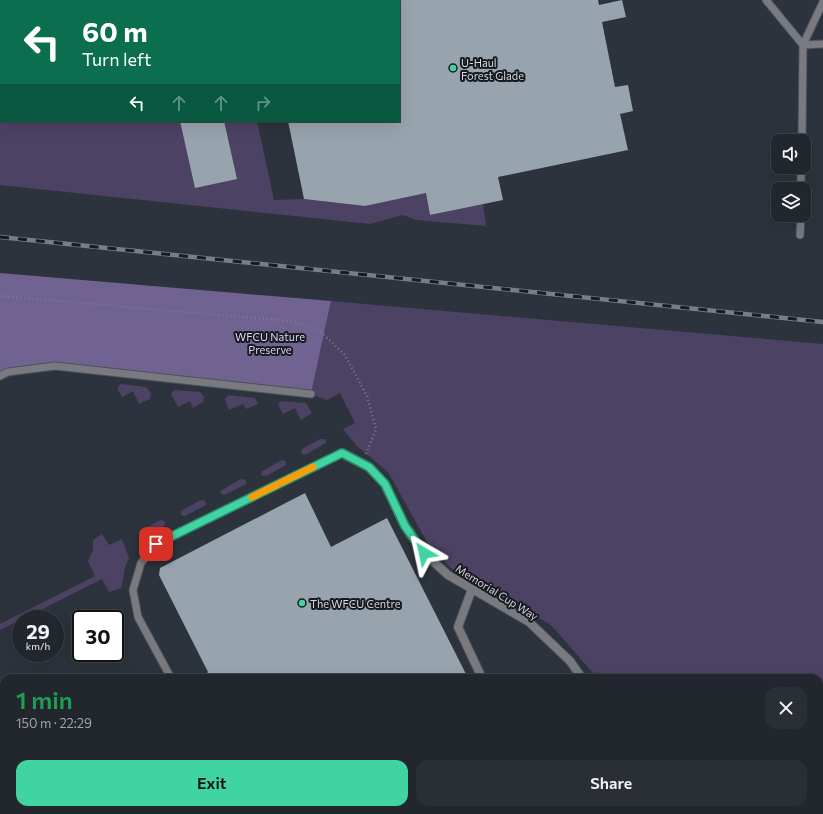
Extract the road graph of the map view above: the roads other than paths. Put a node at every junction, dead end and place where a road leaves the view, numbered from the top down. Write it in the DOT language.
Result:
graph roads {
  1 [pos="766,0"];
  2 [pos="823,2"];
  3 [pos="823,44"];
  4 [pos="803,45"];
  5 [pos="802,134"];
  6 [pos="801,222"];
  7 [pos="800,235"];
  8 [pos="0,376"];
  9 [pos="312,394"];
  10 [pos="342,453"];
  11 [pos="472,589"];
  12 [pos="169,674"];
  13 [pos="480,674"];
  14 [pos="579,674"];
  1 -- 4 [label="lane"];
  2 -- 4 [label="lane"];
  3 -- 4 [label="lane"];
  4 -- 5 [label="lane"];
  6 -- 7 [label="lane"];
  8 -- 9 [label="lane"];
  10 -- 11 [label="street, Memorial Cup Way"];
  10 -- 12 [label="lane"];
  11 -- 13 [label="street"];
  11 -- 14 [label="street, Memorial Cup Way"];
}
